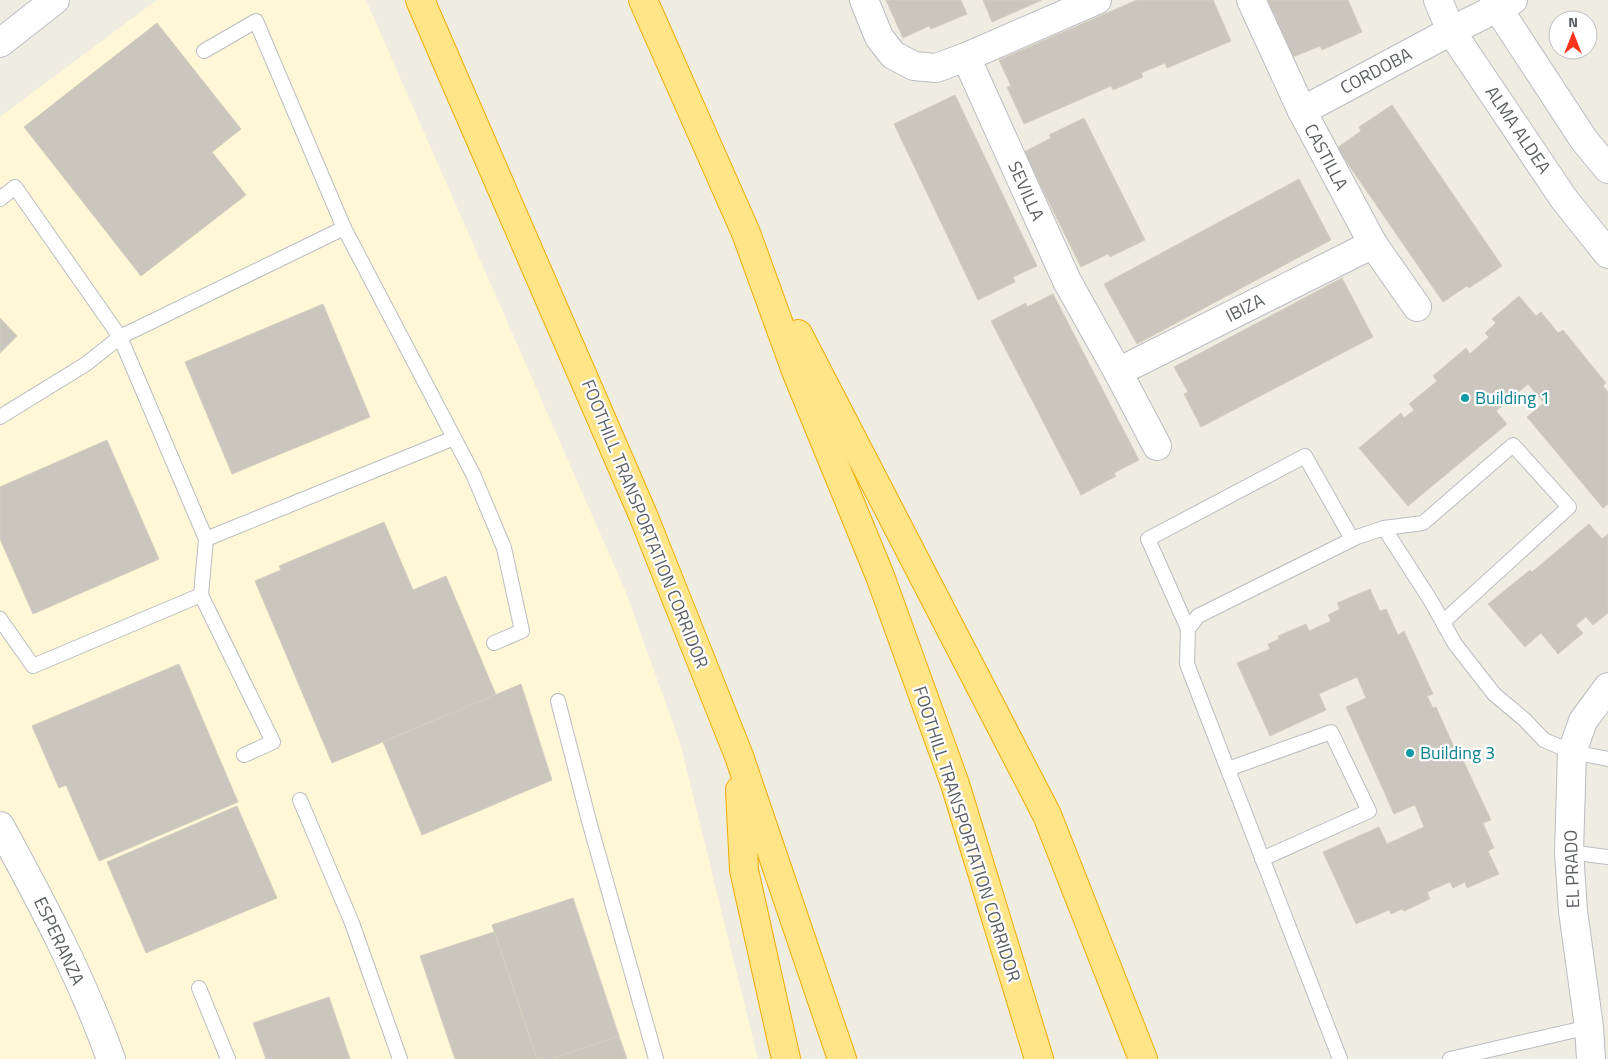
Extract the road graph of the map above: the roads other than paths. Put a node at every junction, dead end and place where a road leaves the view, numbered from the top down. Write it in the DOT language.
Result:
graph roads {
  1 [pos="55,0"];
  2 [pos="420,0"];
  3 [pos="643,0"];
  4 [pos="864,0"];
  5 [pos="1097,0"];
  6 [pos="1250,0"];
  7 [pos="1438,0"];
  8 [pos="1501,2"];
  9 [pos="1451,31"];
  10 [pos="0,43"];
  11 [pos="204,51"];
  12 [pos="966,57"];
  13 [pos="1302,111"];
  14 [pos="1608,169"];
  15 [pos="0,199"];
  16 [pos="344,228"];
  17 [pos="746,233"];
  18 [pos="1373,244"];
  19 [pos="1608,254"];
  20 [pos="1417,307"];
  21 [pos="120,337"];
  22 [pos="1118,372"];
  23 [pos="0,417"];
  24 [pos="454,438"];
  25 [pos="1157,446"];
  26 [pos="1384,528"];
  27 [pos="206,539"];
  28 [pos="1352,539"];
  29 [pos="201,595"];
  30 [pos="0,619"];
  31 [pos="1443,622"];
  32 [pos="1188,629"];
  33 [pos="494,643"];
  34 [pos="1608,688"];
  35 [pos="558,701"];
  36 [pos="1572,752"];
  37 [pos="244,755"];
  38 [pos="739,756"];
  39 [pos="1608,759"];
  40 [pos="1228,770"];
  41 [pos="300,800"];
  42 [pos="0,826"];
  43 [pos="1569,852"];
  44 [pos="1608,857"];
  45 [pos="1262,859"];
  46 [pos="199,988"];
  47 [pos="1589,1027"];
  48 [pos="111,1059"];
  49 [pos="228,1059"];
  50 [pos="400,1059"];
  51 [pos="656,1059"];
  52 [pos="786,1059"];
  53 [pos="842,1059"];
  54 [pos="1039,1059"];
  55 [pos="1143,1059"];
  56 [pos="1340,1059"];
  57 [pos="1450,1059"];
  58 [pos="1591,1059"];
  1 -- 10 [label="street"];
  2 -- 38 [label="highway, FOOTHILL TRANSPORTATION CORRIDOR"];
  3 -- 17 [label="highway, FOOTHILL TRANSPORTATION CORRIDOR"];
  4 -- 12 [label="street"];
  5 -- 12 [label="street"];
  6 -- 13 [label="street, CASTILLA"];
  7 -- 9 [label="street, ALMA ALDEA"];
  8 -- 9 [label="street, CORDOBA"];
  8 -- 14 [label="street"];
  9 -- 13 [label="street, CORDOBA"];
  9 -- 19 [label="street, ALMA ALDEA"];
  11 -- 16 [label="lane"];
  12 -- 22 [label="street, SEVILLA"];
  13 -- 18 [label="street, CASTILLA"];
  15 -- 21 [label="lane"];
  16 -- 21 [label="lane"];
  16 -- 24 [label="lane"];
  17 -- 54 [label="highway, FOOTHILL TRANSPORTATION CORRIDOR"];
  17 -- 55 [label="highway"];
  18 -- 20 [label="street, CASTILLA"];
  18 -- 22 [label="street, IBIZA"];
  21 -- 23 [label="lane"];
  21 -- 27 [label="lane"];
  22 -- 25 [label="street, SEVILLA"];
  24 -- 27 [label="lane"];
  24 -- 33 [label="lane"];
  26 -- 28 [label="lane"];
  26 -- 31 [label="lane"];
  26 -- 31 [label="lane"];
  27 -- 29 [label="lane"];
  28 -- 32 [label="lane"];
  28 -- 32 [label="lane"];
  29 -- 30 [label="lane"];
  29 -- 37 [label="lane"];
  31 -- 36 [label="lane"];
  32 -- 40 [label="lane"];
  34 -- 36 [label="street, EL PRADO"];
  35 -- 51 [label="lane"];
  36 -- 39 [label="lane"];
  36 -- 43 [label="street, EL PRADO"];
  38 -- 52 [label="highway"];
  38 -- 53 [label="highway, FOOTHILL TRANSPORTATION CORRIDOR"];
  40 -- 45 [label="lane"];
  40 -- 45 [label="lane"];
  41 -- 50 [label="lane"];
  42 -- 48 [label="street, ESPERANZA"];
  43 -- 44 [label="lane"];
  43 -- 47 [label="street, EL PRADO"];
  45 -- 56 [label="lane"];
  46 -- 49 [label="lane"];
  47 -- 57 [label="lane"];
  47 -- 58 [label="street, EL PRADO"];
}
